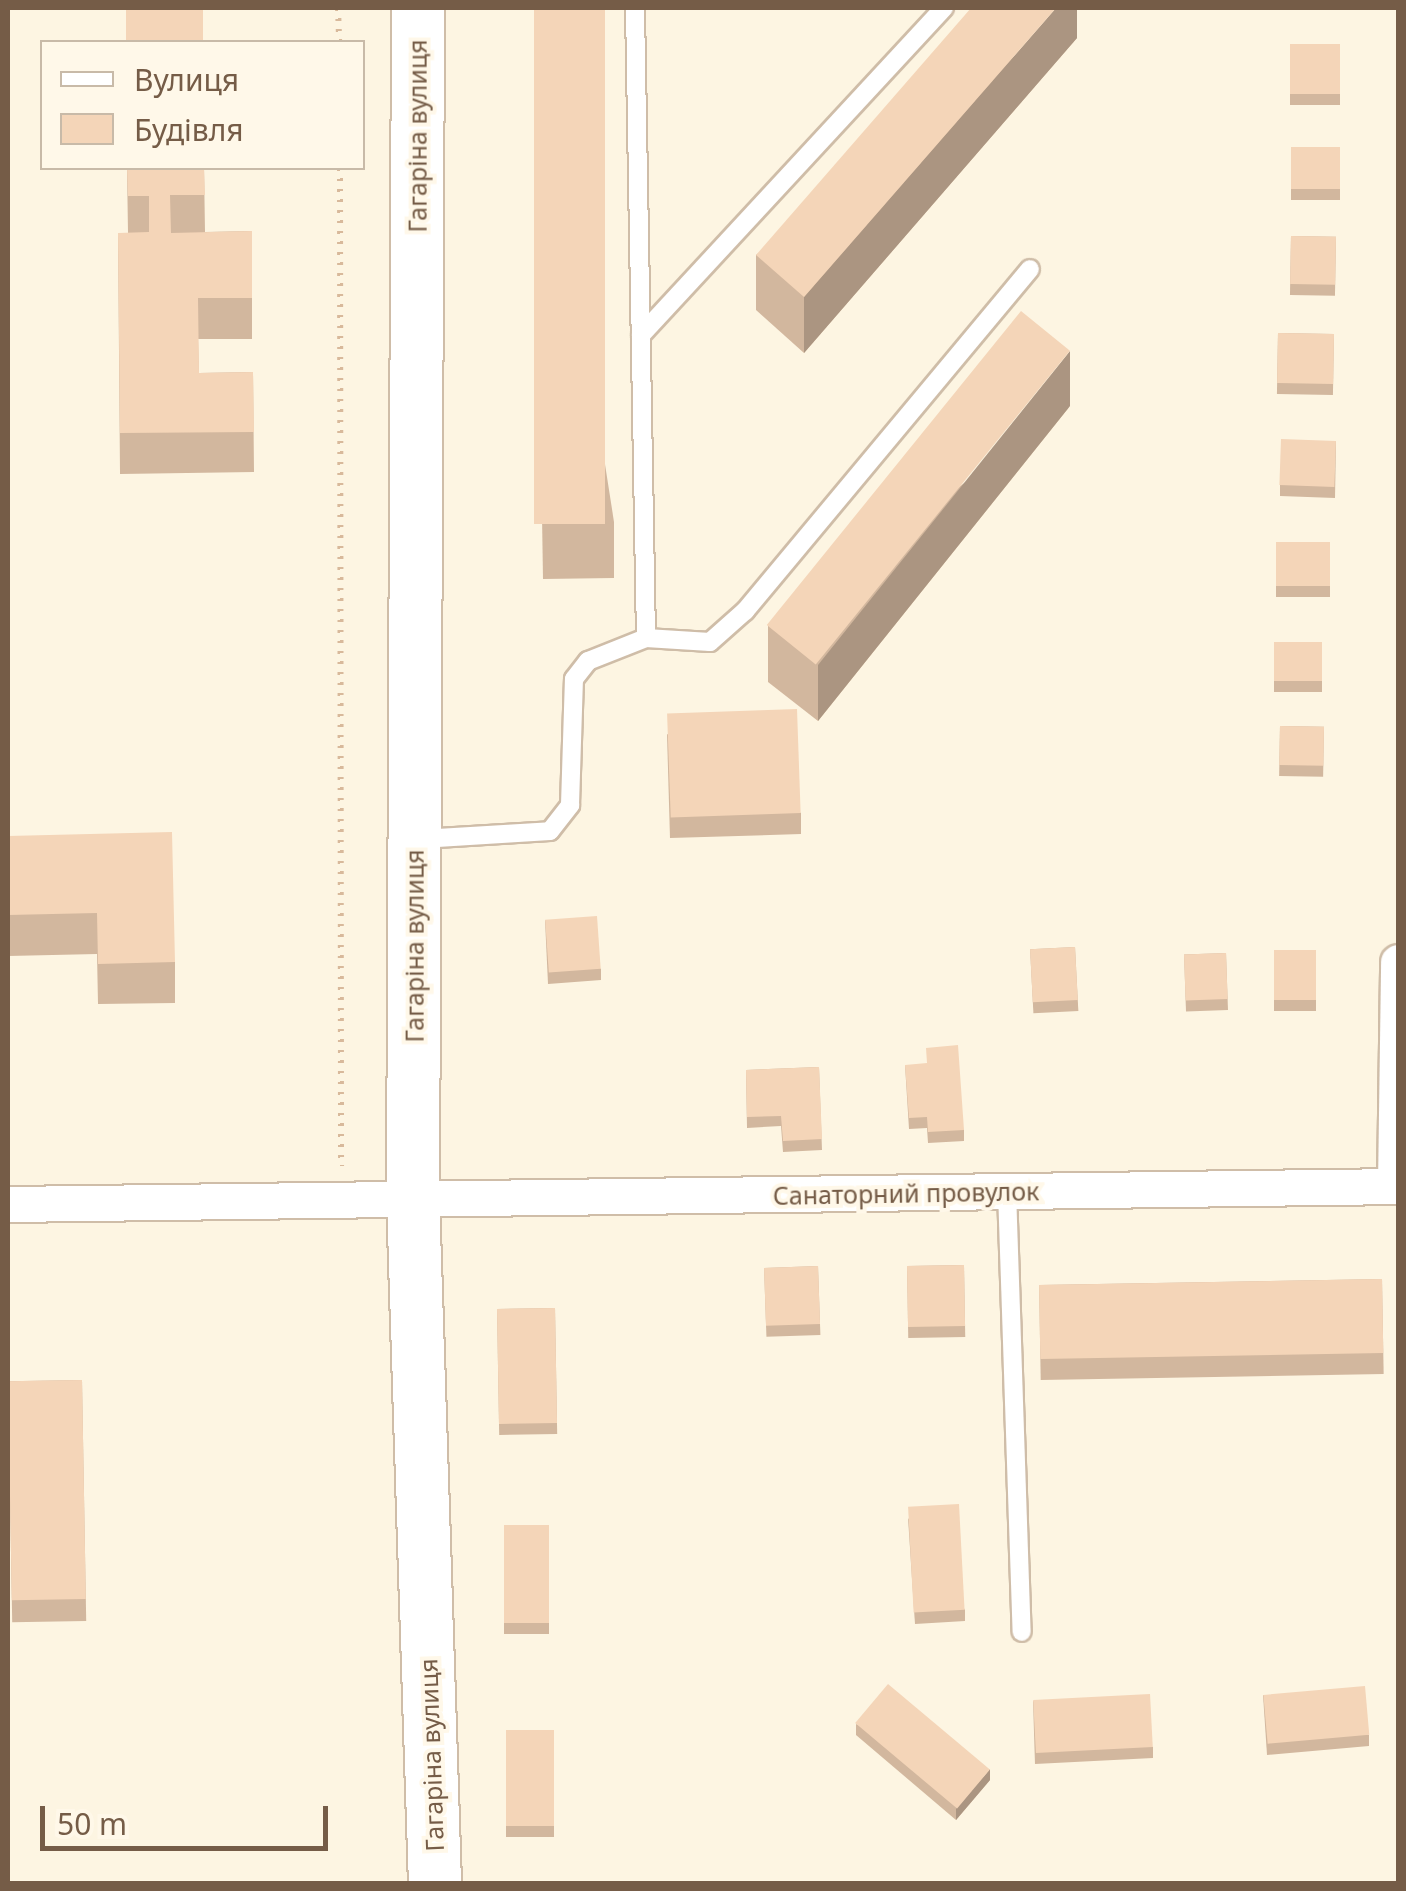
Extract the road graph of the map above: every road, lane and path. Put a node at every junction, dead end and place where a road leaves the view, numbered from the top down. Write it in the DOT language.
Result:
graph roads {
  1 [pos="338,8"];
  2 [pos="418,8"];
  3 [pos="635,8"];
  4 [pos="944,8"];
  5 [pos="339,40"];
  6 [pos="340,170"];
  7 [pos="1030,269"];
  8 [pos="641,335"];
  9 [pos="646,638"];
  10 [pos="415,840"];
  11 [pos="1398,962"];
  12 [pos="1397,1186"];
  13 [pos="1007,1192"];
  14 [pos="413,1199"];
  15 [pos="341,1200"];
  16 [pos="8,1204"];
  17 [pos="1022,1632"];
  18 [pos="435,1884"];
  1 -- 5 [label="path"];
  2 -- 10 [label="main road, Гагаріна вулиця"];
  3 -- 8 [label="lane"];
  4 -- 8 [label="lane"];
  6 -- 15 [label="path"];
  7 -- 9 [label="lane"];
  8 -- 9 [label="lane"];
  9 -- 10 [label="lane"];
  10 -- 14 [label="main road, Гагаріна вулиця"];
  11 -- 12 [label="street"];
  12 -- 13 [label="street, Санаторний провулок"];
  13 -- 14 [label="street, Санаторний провулок"];
  13 -- 17 [label="lane"];
  14 -- 15 [label="street, Санаторний провулок"];
  14 -- 18 [label="main road, Гагаріна вулиця"];
  15 -- 16 [label="street, Санаторний провулок"];
}
